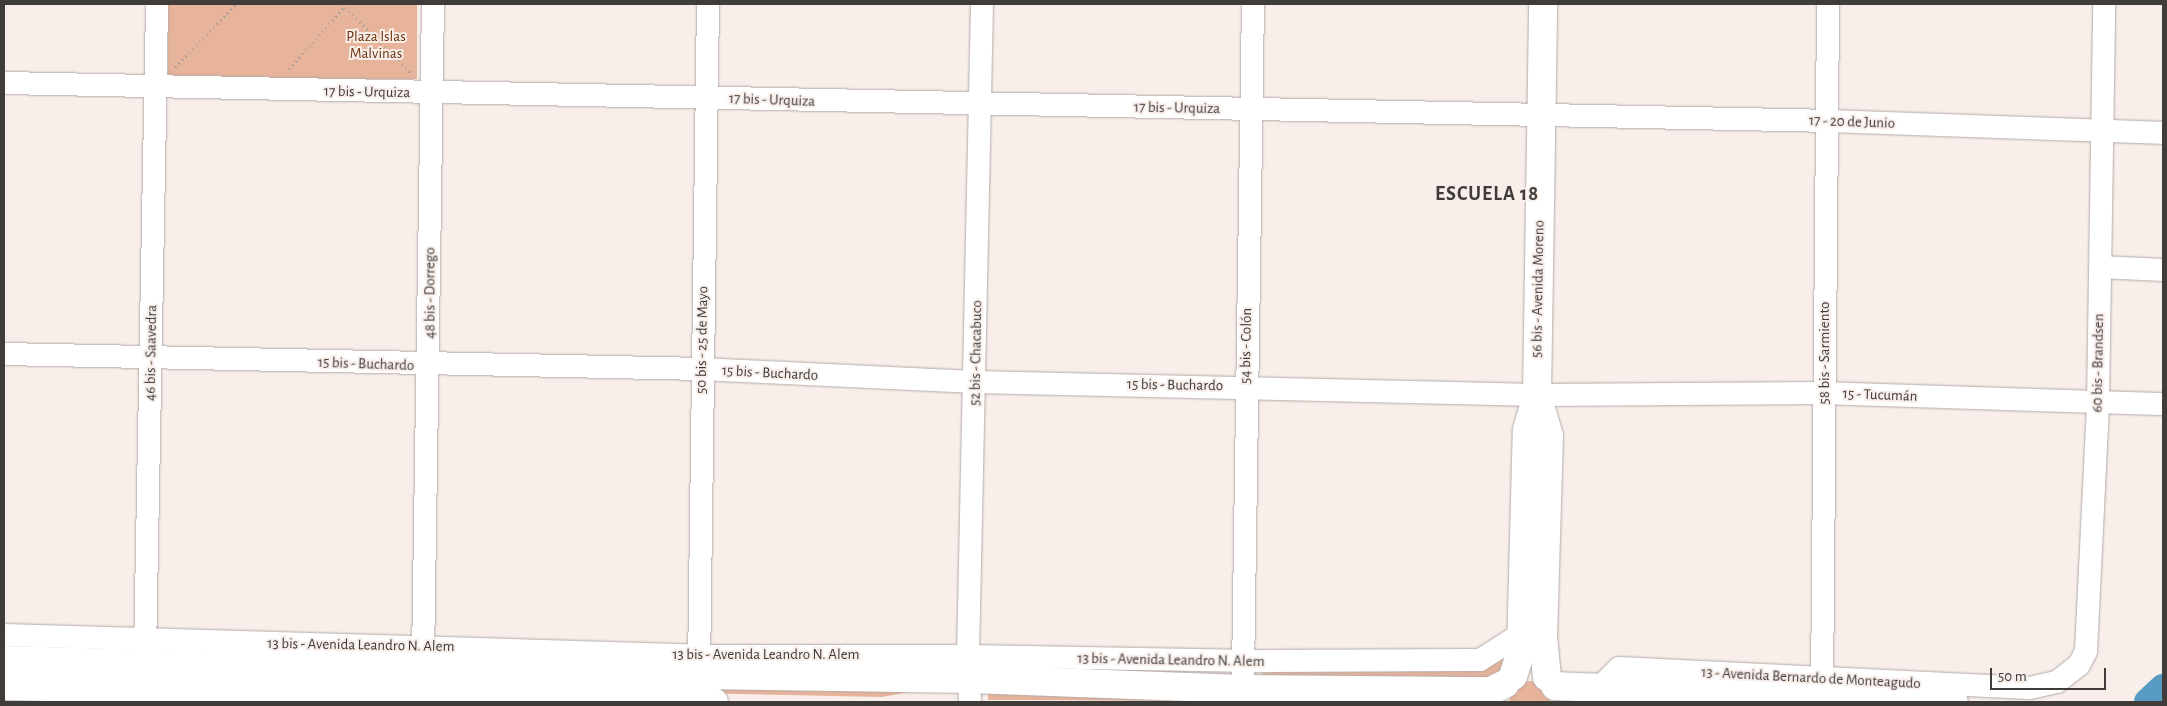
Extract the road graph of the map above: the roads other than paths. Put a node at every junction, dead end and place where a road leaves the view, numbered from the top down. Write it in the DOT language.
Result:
graph roads {
  1 [pos="157,4"];
  2 [pos="433,4"];
  3 [pos="708,4"];
  4 [pos="982,4"];
  5 [pos="1253,4"];
  6 [pos="1543,4"];
  7 [pos="1828,4"];
  8 [pos="2104,4"];
  9 [pos="4,83"];
  10 [pos="154,89"];
  11 [pos="431,94"];
  12 [pos="706,98"];
  13 [pos="981,106"];
  14 [pos="1250,109"];
  15 [pos="1540,117"];
  16 [pos="1826,121"];
  17 [pos="2102,130"];
  18 [pos="2163,133"];
  19 [pos="2100,268"];
  20 [pos="2163,270"];
  21 [pos="4,354"];
  22 [pos="151,357"];
  23 [pos="429,366"];
  24 [pos="701,369"];
  25 [pos="976,382"];
  26 [pos="1246,386"];
  27 [pos="1824,393"];
  28 [pos="1537,395"];
  29 [pos="2098,402"];
  30 [pos="2163,404"];
  31 [pos="1521,634"];
  32 [pos="4,635"];
  33 [pos="145,651"];
  34 [pos="4,660"];
  35 [pos="1243,661"];
  36 [pos="700,666"];
  37 [pos="423,679"];
  38 [pos="969,679"];
  39 [pos="4,686"];
  40 [pos="1506,687"];
  41 [pos="1554,688"];
  42 [pos="1242,689"];
  43 [pos="1822,692"];
  44 [pos="2029,695"];
  45 [pos="147,696"];
  46 [pos="714,702"];
  47 [pos="1954,702"];
  1 -- 10 [label="street, 46 bis - Saavedra"];
  2 -- 11 [label="street, 48 bis - Dorrego"];
  3 -- 12 [label="street, 50 bis - 25 de Mayo"];
  4 -- 13 [label="street, 52 bis - Chacabuco"];
  5 -- 14 [label="street, 54 bis - Colón"];
  6 -- 15 [label="main road, 56 bis - Avenida Moreno"];
  7 -- 16 [label="street, 58 bis - Sarmiento"];
  8 -- 17 [label="street, 60 bis - Brandsen"];
  9 -- 10 [label="street, 17 bis - Urquiza"];
  10 -- 11 [label="street, 17 bis - Urquiza"];
  10 -- 22 [label="street, 46 bis - Saavedra"];
  11 -- 12 [label="street, 17 bis - Urquiza"];
  11 -- 23 [label="street, 48 bis - Dorrego"];
  12 -- 13 [label="street, 17 bis - Urquiza"];
  12 -- 24 [label="street, 50 bis - 25 de Mayo"];
  13 -- 14 [label="street, 17 bis - Urquiza"];
  13 -- 25 [label="street, 52 bis - Chacabuco"];
  14 -- 15 [label="street, 17 bis - Urquiza"];
  14 -- 26 [label="street, 54 bis - Colón"];
  15 -- 16 [label="street, 17 - 20 de Junio"];
  15 -- 28 [label="main road, 56 bis - Avenida Moreno"];
  16 -- 17 [label="street, 17 - 20 de Junio"];
  16 -- 27 [label="street, 58 bis - Sarmiento"];
  17 -- 18 [label="street, 17 - 20 de Junio"];
  17 -- 19 [label="street, 60 bis - Brandsen"];
  19 -- 20 [label="street"];
  19 -- 29 [label="street, 60 bis - Brandsen"];
  21 -- 22 [label="street, 15 bis - Buchardo"];
  22 -- 23 [label="street, 15 bis - Buchardo"];
  22 -- 33 [label="street, 46 bis - Saavedra"];
  23 -- 24 [label="street, 15 bis - Buchardo"];
  23 -- 37 [label="street, 48 bis - Dorrego"];
  24 -- 25 [label="street, 15 bis - Buchardo"];
  24 -- 36 [label="street, 50 bis - 25 de Mayo"];
  25 -- 26 [label="street, 15 bis - Buchardo"];
  25 -- 38 [label="street, 52 bis - Chacabuco"];
  26 -- 28 [label="street, 15 bis - Buchardo"];
  26 -- 35 [label="street, 54 bis - Colón"];
  27 -- 28 [label="street, 15 - Tucumán"];
  27 -- 29 [label="street, 15 - Tucumán"];
  27 -- 43 [label="street, 58 bis - Sarmiento"];
  28 -- 31 [label="main road, 56 bis - Avenida Moreno"];
  28 -- 41 [label="main road, 56 bis - Avenida Moreno"];
  29 -- 30 [label="street, 15 - Tucumán"];
  29 -- 44 [label="street, 60 bis - Brandsen"];
  31 -- 35 [label="street, 13 bis - Avenida Leandro N. Alem"];
  31 -- 40 [label="main road, 56 bis - Avenida Moreno"];
  32 -- 33 [label="street, 13 bis - Avenida Leandro N. Alem"];
  33 -- 34 [label="main road, 13 bis - Avenida Leandro N. Alem"];
  33 -- 37 [label="main road, 13 bis - Avenida Leandro N. Alem"];
  33 -- 45 [label="street, 46 bis - Saavedra"];
  35 -- 38 [label="street, 13 bis - Avenida Leandro N. Alem"];
  35 -- 42 [label="street, 54 bis - Colón"];
  36 -- 37 [label="main road, 13 bis - Avenida Leandro N. Alem"];
  36 -- 38 [label="main road, 13 bis - Avenida Leandro N. Alem"];
  37 -- 45 [label="main road, 13 bis - Avenida Leandro N. Alem"];
  37 -- 46 [label="main road, 13 bis - Avenida Leandro N. Alem"];
  38 -- 42 [label="main road, 13 bis - Avenida Leandro N. Alem"];
  39 -- 45 [label="main road, 13 bis - Avenida Leandro N. Alem"];
  40 -- 41 [label="main road, 13 bis - Avenida Leandro N. Alem"];
  40 -- 42 [label="main road, 13 bis - Avenida Leandro N. Alem"];
  41 -- 43 [label="main road, 13 - Avenida Bernardo de Monteagudo"];
  43 -- 44 [label="street, 13 - Avenida Bernardo de Monteagudo"];
  43 -- 47 [label="main road, 13 - Avenida Bernardo de Monteagudo"];
}
